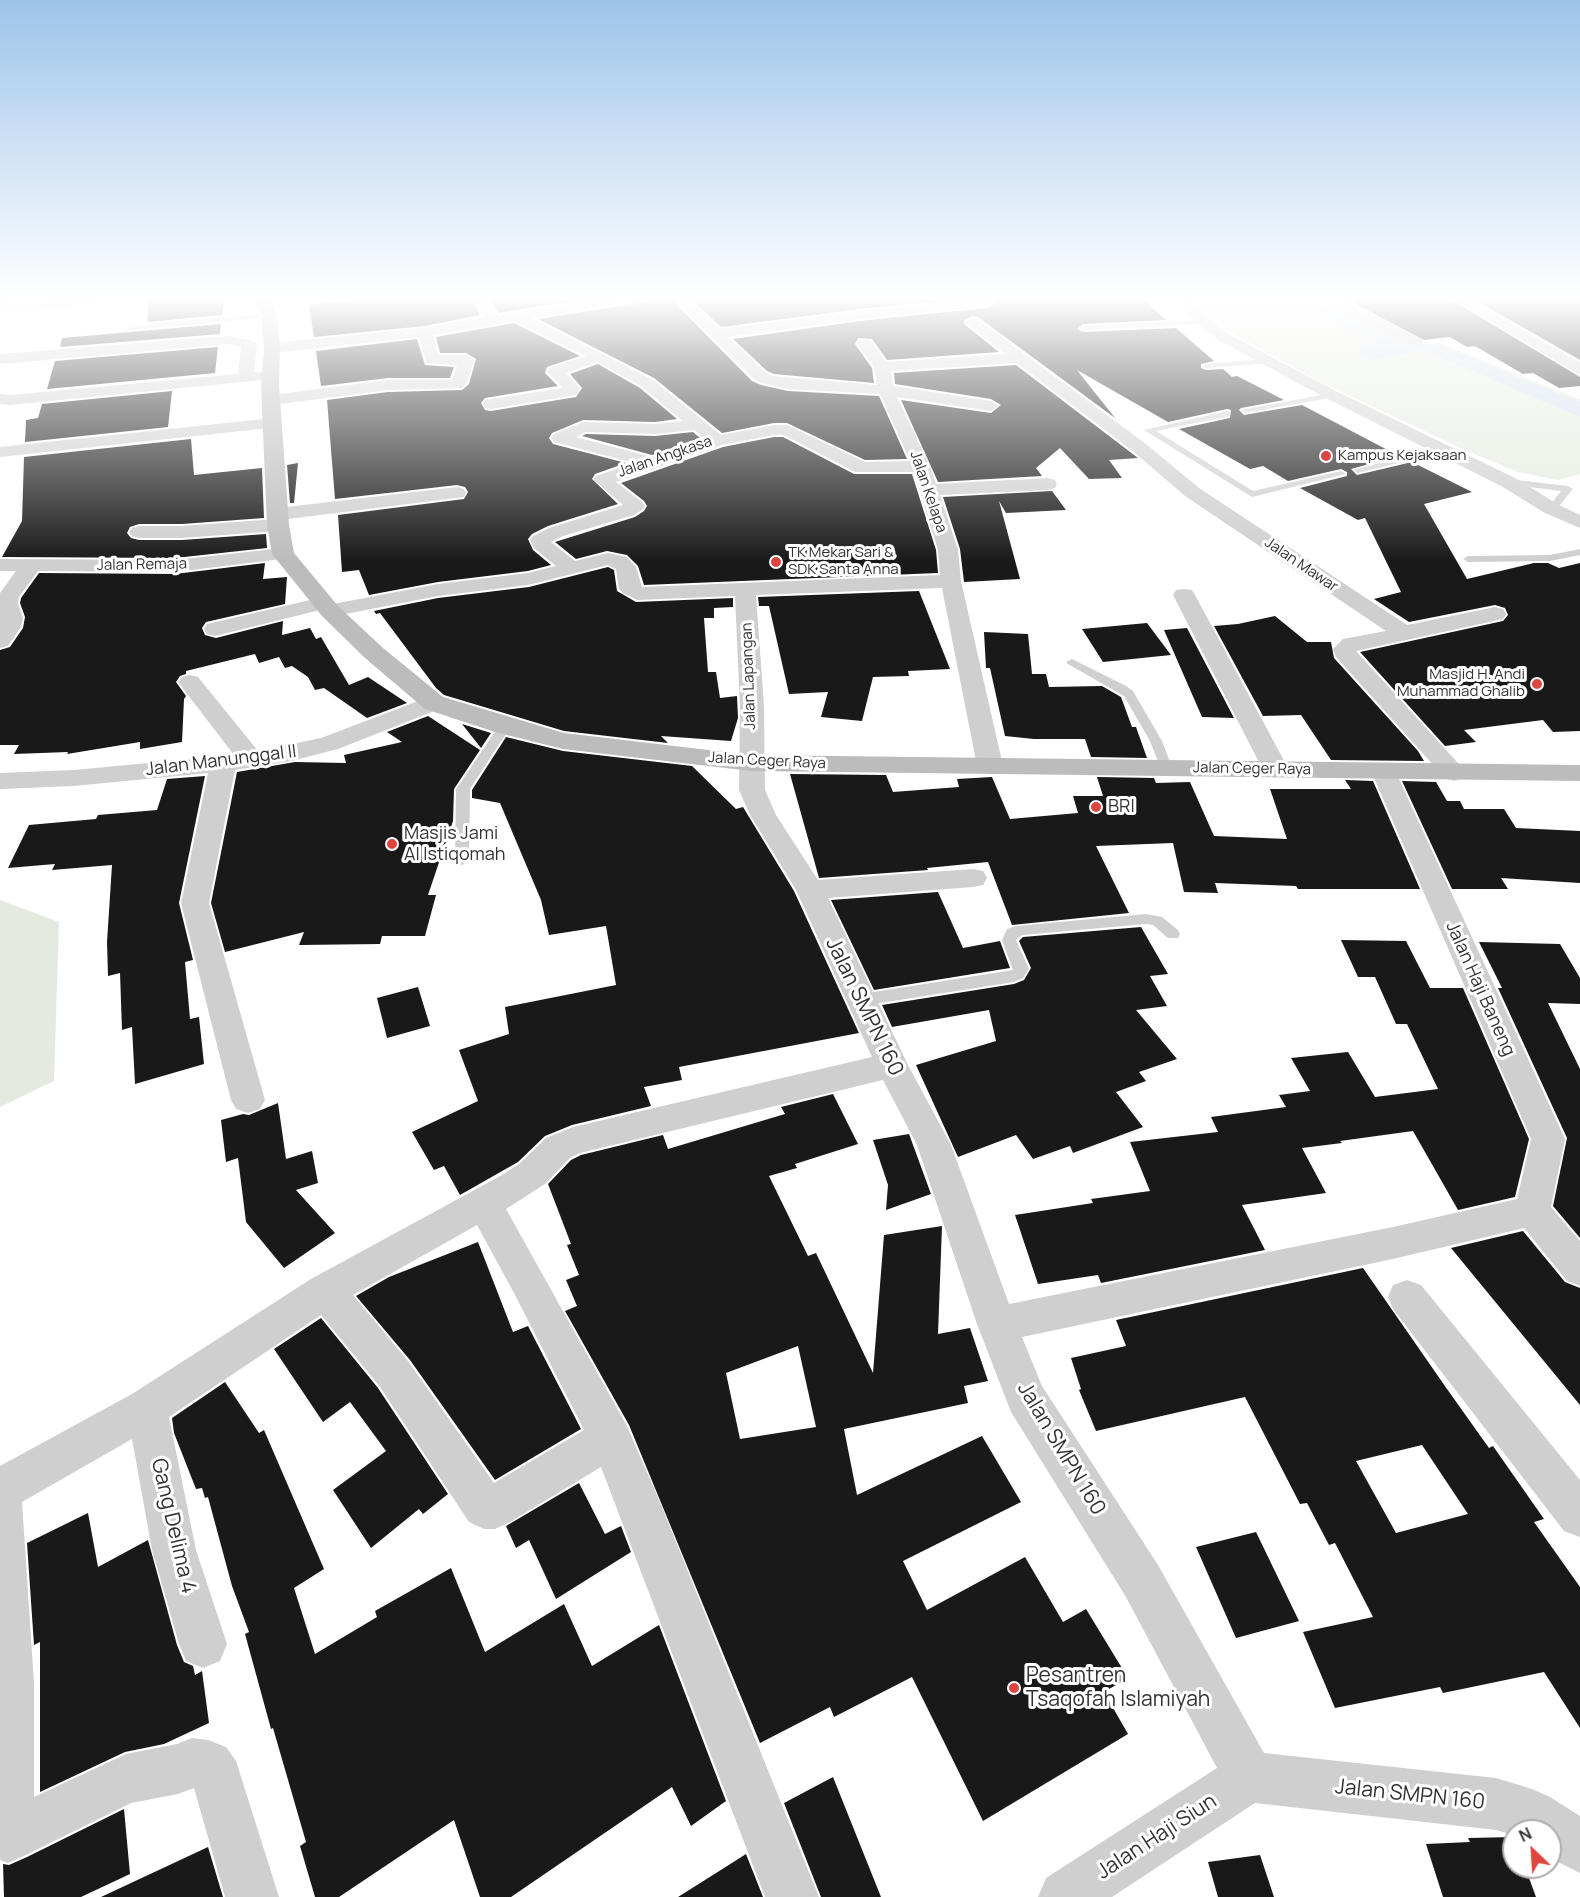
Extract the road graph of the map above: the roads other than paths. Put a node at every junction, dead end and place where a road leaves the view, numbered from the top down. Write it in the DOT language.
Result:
graph roads {
  1 [pos="26,385"];
  2 [pos="263,385"];
  3 [pos="267,385"];
  4 [pos="457,385"];
  5 [pos="568,385"];
  6 [pos="649,385"];
  7 [pos="797,385"];
  8 [pos="885,385"];
  9 [pos="1056,385"];
  10 [pos="1312,385"];
  11 [pos="886,390"];
  12 [pos="266,392"];
  13 [pos="1332,395"];
  14 [pos="5,403"];
  15 [pos="491,404"];
  16 [pos="992,406"];
  17 [pos="1245,410"];
  18 [pos="1227,414"];
  19 [pos="698,424"];
  20 [pos="718,441"];
  21 [pos="1444,449"];
  22 [pos="0,452"];
  23 [pos="649,462"];
  24 [pos="921,466"];
  25 [pos="1358,470"];
  26 [pos="1341,474"];
  27 [pos="1508,482"];
  28 [pos="1048,484"];
  29 [pos="1580,486"];
  30 [pos="1568,489"];
  31 [pos="928,490"];
  32 [pos="457,494"];
  33 [pos="1552,509"];
  34 [pos="278,519"];
  35 [pos="1580,522"];
  36 [pos="139,532"];
  37 [pos="1580,552"];
  38 [pos="283,554"];
  39 [pos="1468,560"];
  40 [pos="0,565"];
  41 [pos="31,566"];
  42 [pos="571,568"];
  43 [pos="951,581"];
  44 [pos="745,590"];
  45 [pos="1184,595"];
  46 [pos="326,607"];
  47 [pos="1495,614"];
  48 [pos="215,628"];
  49 [pos="1402,633"];
  50 [pos="0,641"];
  51 [pos="1072,662"];
  52 [pos="190,682"];
  53 [pos="434,703"];
  54 [pos="505,726"];
  55 [pos="251,759"];
  56 [pos="751,763"];
  57 [pos="223,764"];
  58 [pos="990,766"];
  59 [pos="1166,767"];
  60 [pos="1275,768"];
  61 [pos="1384,771"];
  62 [pos="1454,773"];
  63 [pos="1580,773"];
  64 [pos="0,781"];
  65 [pos="462,861"];
  66 [pos="973,878"];
  67 [pos="810,890"];
  68 [pos="1173,934"];
  69 [pos="861,1000"];
  70 [pos="892,1065"];
  71 [pos="248,1100"];
  72 [pos="484,1204"];
  73 [pos="1532,1211"];
  74 [pos="1580,1269"];
  75 [pos="325,1291"];
  76 [pos="1407,1297"];
  77 [pos="997,1324"];
  78 [pos="147,1408"];
  79 [pos="612,1441"];
  80 [pos="0,1490"];
  81 [pos="0,1502"];
  82 [pos="1580,1515"];
  83 [pos="203,1644"];
  84 [pos="1249,1777"];
  85 [pos="1580,1847"];
  86 [pos="252,1897"];
  87 [pos="792,1897"];
  88 [pos="1065,1897"];
  1 -- 14 [label="street"];
  2 -- 12 [label="street"];
  3 -- 12 [label="main road, Jalan Ceger Raya"];
  4 -- 12 [label="street"];
  5 -- 15 [label="street"];
  6 -- 19 [label="street, Jalan Angkasa"];
  7 -- 11 [label="street"];
  8 -- 11 [label="street, Jalan Kelapa"];
  9 -- 49 [label="street, Jalan Mawar"];
  10 -- 13 [label="street"];
  11 -- 16 [label="street"];
  11 -- 24 [label="street, Jalan Kelapa"];
  12 -- 14 [label="street"];
  12 -- 14 [label="street"];
  12 -- 22 [label="street"];
  12 -- 34 [label="main road, Jalan Ceger Raya"];
  13 -- 17 [label="lane"];
  13 -- 21 [label="street"];
  18 -- 26 [label="lane"];
  19 -- 20 [label="street, Jalan Angkasa"];
  19 -- 23 [label="street"];
  20 -- 23 [label="street, Jalan Angkasa"];
  20 -- 24 [label="street"];
  21 -- 25 [label="lane"];
  21 -- 27 [label="street"];
  23 -- 42 [label="street, Jalan Angkasa"];
  24 -- 31 [label="street, Jalan Kelapa"];
  27 -- 30 [label="lane"];
  27 -- 33 [label="street"];
  28 -- 31 [label="street"];
  29 -- 30 [label="lane"];
  30 -- 33 [label="lane"];
  31 -- 43 [label="street, Jalan Kelapa"];
  32 -- 34 [label="street"];
  33 -- 35 [label="street"];
  34 -- 36 [label="street"];
  34 -- 38 [label="main road, Jalan Ceger Raya"];
  37 -- 39 [label="lane"];
  38 -- 41 [label="street, Jalan Remaja"];
  38 -- 46 [label="main road, Jalan Ceger Raya"];
  40 -- 41 [label="street, Jalan Remaja"];
  41 -- 50 [label="street"];
  42 -- 44 [label="street"];
  42 -- 46 [label="street"];
  43 -- 44 [label="street"];
  43 -- 58 [label="street, Jalan Kelapa"];
  44 -- 56 [label="street, Jalan Lapangan"];
  45 -- 60 [label="street"];
  46 -- 48 [label="street"];
  46 -- 53 [label="main road, Jalan Ceger Raya"];
  47 -- 49 [label="street"];
  49 -- 62 [label="street"];
  51 -- 59 [label="lane"];
  52 -- 55 [label="street"];
  53 -- 54 [label="main road, Jalan Ceger Raya"];
  53 -- 55 [label="street, Jalan Manunggal II"];
  54 -- 56 [label="main road, Jalan Ceger Raya"];
  54 -- 65 [label="lane"];
  55 -- 57 [label="street, Jalan Manunggal II"];
  56 -- 58 [label="main road, Jalan Ceger Raya"];
  56 -- 67 [label="street, Jalan SMPN 160"];
  57 -- 64 [label="street, Jalan Manunggal II"];
  57 -- 71 [label="street"];
  58 -- 59 [label="main road, Jalan Ceger Raya"];
  59 -- 60 [label="main road, Jalan Ceger Raya"];
  60 -- 61 [label="main road, Jalan Ceger Raya"];
  61 -- 62 [label="main road, Jalan Ceger Raya"];
  61 -- 73 [label="street, Jalan Haji Baneng"];
  62 -- 63 [label="main road, Jalan Ceger Raya"];
  66 -- 67 [label="street"];
  67 -- 69 [label="street, Jalan SMPN 160"];
  68 -- 69 [label="lane"];
  69 -- 70 [label="street, Jalan SMPN 160"];
  70 -- 72 [label="street"];
  70 -- 77 [label="street, Jalan SMPN 160"];
  72 -- 75 [label="street"];
  72 -- 79 [label="street"];
  73 -- 74 [label="street"];
  73 -- 77 [label="street"];
  75 -- 78 [label="street"];
  75 -- 79 [label="street"];
  76 -- 82 [label="street"];
  77 -- 84 [label="street, Jalan SMPN 160"];
  78 -- 80 [label="street"];
  78 -- 83 [label="street, Gang Delima 4"];
  79 -- 87 [label="street"];
  81 -- 86 [label="street"];
  84 -- 85 [label="street, Jalan SMPN 160"];
  84 -- 88 [label="street, Jalan Haji Siun"];
}
